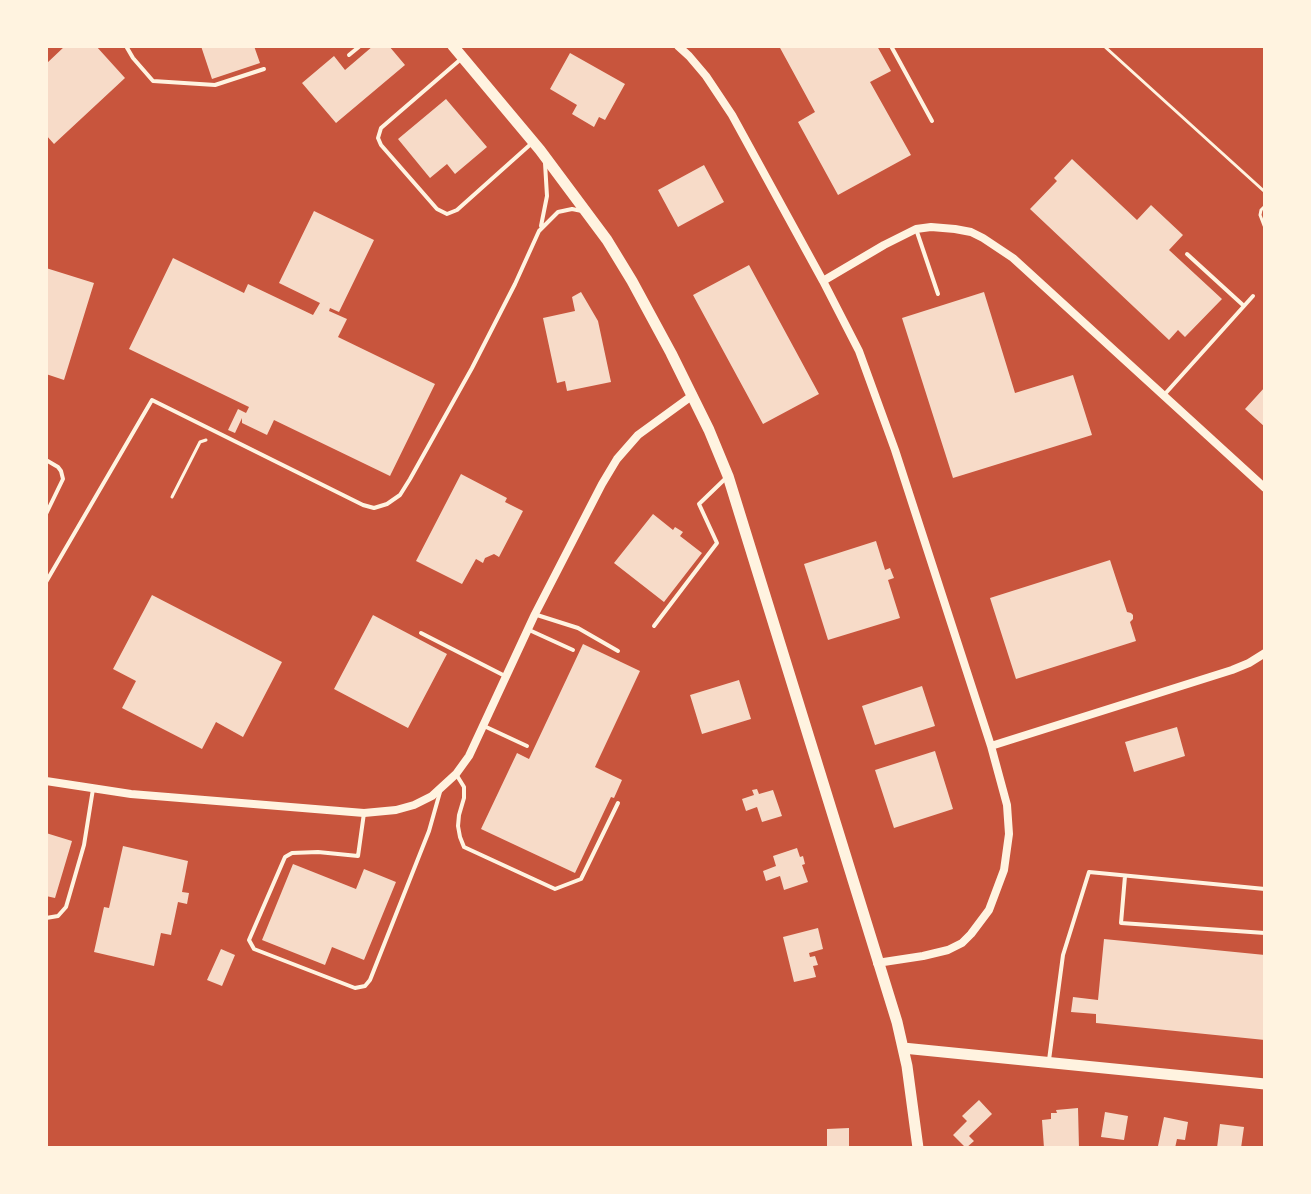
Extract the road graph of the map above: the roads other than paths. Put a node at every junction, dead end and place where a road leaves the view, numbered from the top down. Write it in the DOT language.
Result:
graph roads {
  1 [pos="126,46"];
  2 [pos="360,46"];
  3 [pos="453,46"];
  4 [pos="678,46"];
  5 [pos="891,46"];
  6 [pos="349,55"];
  7 [pos="463,57"];
  8 [pos="264,69"];
  9 [pos="932,121"];
  10 [pos="537,146"];
  11 [pos="591,216"];
  12 [pos="916,229"];
  13 [pos="539,231"];
  14 [pos="1187,254"];
  15 [pos="823,281"];
  16 [pos="938,294"];
  17 [pos="1253,296"];
  18 [pos="1244,306"];
  19 [pos="693,395"];
  20 [pos="1164,396"];
  21 [pos="46,460"];
  22 [pos="728,476"];
  23 [pos="1265,488"];
  24 [pos="46,514"];
  25 [pos="46,582"];
  26 [pos="535,614"];
  27 [pos="654,626"];
  28 [pos="527,629"];
  29 [pos="421,633"];
  30 [pos="573,650"];
  31 [pos="618,651"];
  32 [pos="1265,653"];
  33 [pos="505,677"];
  34 [pos="484,726"];
  35 [pos="527,746"];
  36 [pos="991,746"];
  37 [pos="456,774"];
  38 [pos="46,781"];
  39 [pos="93,789"];
  40 [pos="441,790"];
  41 [pos="618,803"];
  42 [pos="364,813"];
  43 [pos="1125,876"];
  44 [pos="1265,889"];
  45 [pos="46,918"];
  46 [pos="1265,933"];
  47 [pos="877,963"];
  48 [pos="903,1048"];
  49 [pos="1048,1062"];
  50 [pos="1265,1084"];
  51 [pos="918,1148"];
  1 -- 8 [label="lane"];
  2 -- 6 [label="lane"];
  3 -- 7 [label="main road"];
  4 -- 15 [label="street"];
  5 -- 9 [label="lane"];
  7 -- 10 [label="main road"];
  7 -- 10 [label="lane"];
  10 -- 11 [label="main road"];
  10 -- 13 [label="lane"];
  11 -- 13 [label="lane"];
  11 -- 19 [label="main road"];
  12 -- 15 [label="street"];
  12 -- 16 [label="lane"];
  12 -- 20 [label="street"];
  13 -- 25 [label="lane"];
  14 -- 18 [label="lane"];
  15 -- 36 [label="street"];
  17 -- 18 [label="lane"];
  18 -- 20 [label="lane"];
  19 -- 22 [label="main road"];
  19 -- 26 [label="street"];
  20 -- 23 [label="street"];
  21 -- 24 [label="lane"];
  22 -- 27 [label="lane"];
  22 -- 47 [label="main road"];
  26 -- 28 [label="street"];
  26 -- 31 [label="lane"];
  28 -- 30 [label="lane"];
  28 -- 33 [label="street"];
  29 -- 33 [label="lane"];
  32 -- 36 [label="street"];
  33 -- 34 [label="street"];
  34 -- 35 [label="lane"];
  34 -- 37 [label="street"];
  36 -- 47 [label="street"];
  37 -- 40 [label="street"];
  37 -- 41 [label="lane"];
  38 -- 39 [label="street"];
  39 -- 42 [label="street"];
  39 -- 45 [label="lane"];
  40 -- 42 [label="street"];
  40 -- 42 [label="lane"];
  43 -- 44 [label="lane"];
  43 -- 46 [label="lane"];
  43 -- 49 [label="lane"];
  47 -- 48 [label="main road"];
  48 -- 49 [label="main road"];
  48 -- 51 [label="main road"];
  49 -- 50 [label="main road"];
}
